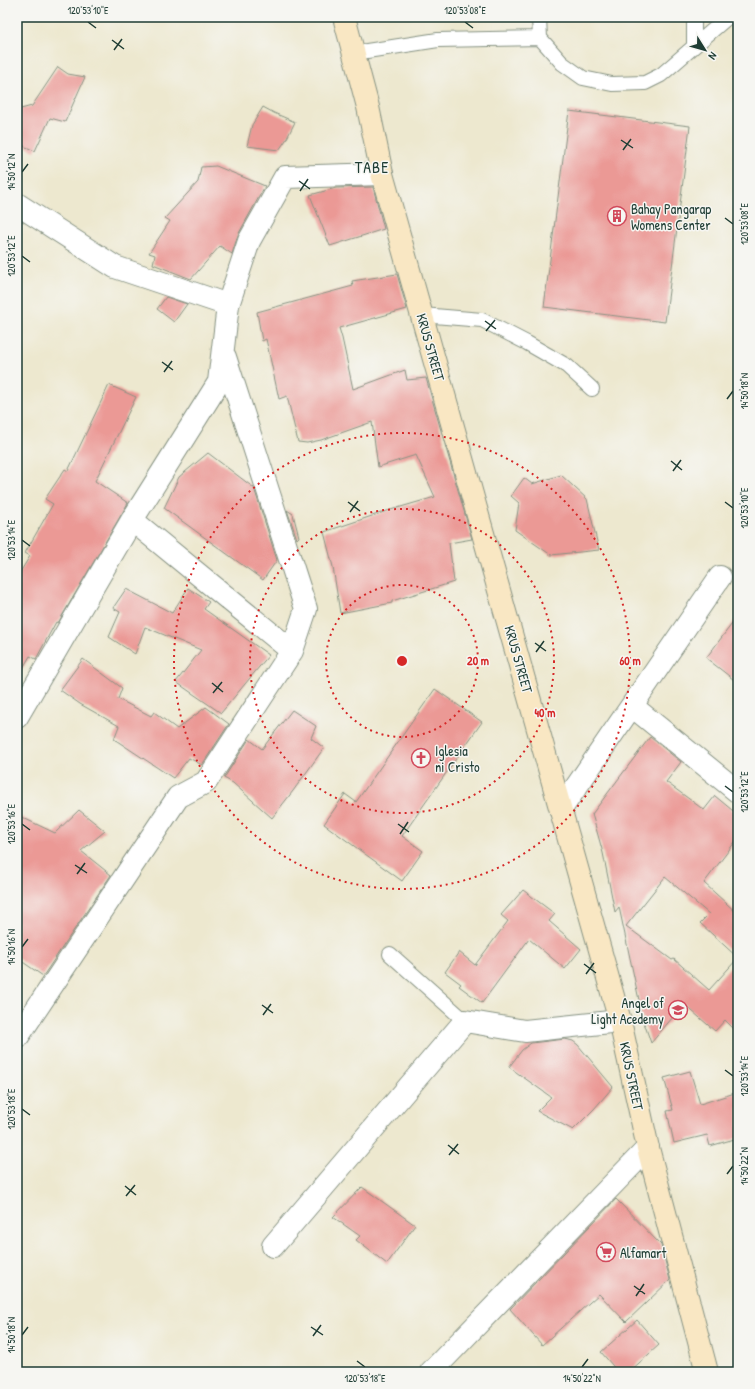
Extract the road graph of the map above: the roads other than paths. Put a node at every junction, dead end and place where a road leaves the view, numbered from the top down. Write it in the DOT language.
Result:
graph roads {
  1 [pos="344,17"];
  2 [pos="540,17"];
  3 [pos="694,17"];
  4 [pos="728,17"];
  5 [pos="540,38"];
  6 [pos="694,46"];
  7 [pos="354,53"];
  8 [pos="382,174"];
  9 [pos="19,212"];
  10 [pos="228,305"];
  11 [pos="422,315"];
  12 [pos="223,350"];
  13 [pos="592,389"];
  14 [pos="132,520"];
  15 [pos="720,577"];
  16 [pos="292,651"];
  17 [pos="632,706"];
  18 [pos="17,717"];
  19 [pos="738,792"];
  20 [pos="561,809"];
  21 [pos="390,954"];
  22 [pos="466,1021"];
  23 [pos="620,1021"];
  24 [pos="17,1038"];
  25 [pos="648,1148"];
  26 [pos="274,1246"];
  27 [pos="431,1372"];
  28 [pos="707,1372"];
  1 -- 7 [label="main road, KRUS STREET"];
  2 -- 5 [label="lane"];
  3 -- 6 [label="lane"];
  4 -- 6 [label="lane"];
  5 -- 6 [label="lane"];
  5 -- 7 [label="lane"];
  7 -- 8 [label="main road, KRUS STREET"];
  8 -- 10 [label="street"];
  8 -- 11 [label="main road, KRUS STREET"];
  9 -- 10 [label="street"];
  10 -- 12 [label="street"];
  11 -- 13 [label="lane"];
  11 -- 20 [label="main road, KRUS STREET"];
  12 -- 14 [label="street"];
  12 -- 16 [label="street"];
  14 -- 16 [label="street"];
  14 -- 18 [label="street"];
  15 -- 17 [label="street"];
  16 -- 24 [label="street"];
  17 -- 19 [label="street"];
  17 -- 20 [label="street"];
  20 -- 23 [label="main road, KRUS STREET"];
  21 -- 22 [label="lane"];
  22 -- 23 [label="street"];
  22 -- 26 [label="street"];
  23 -- 25 [label="main road, KRUS STREET"];
  25 -- 27 [label="street"];
  25 -- 28 [label="main road, KRUS STREET"];
}
